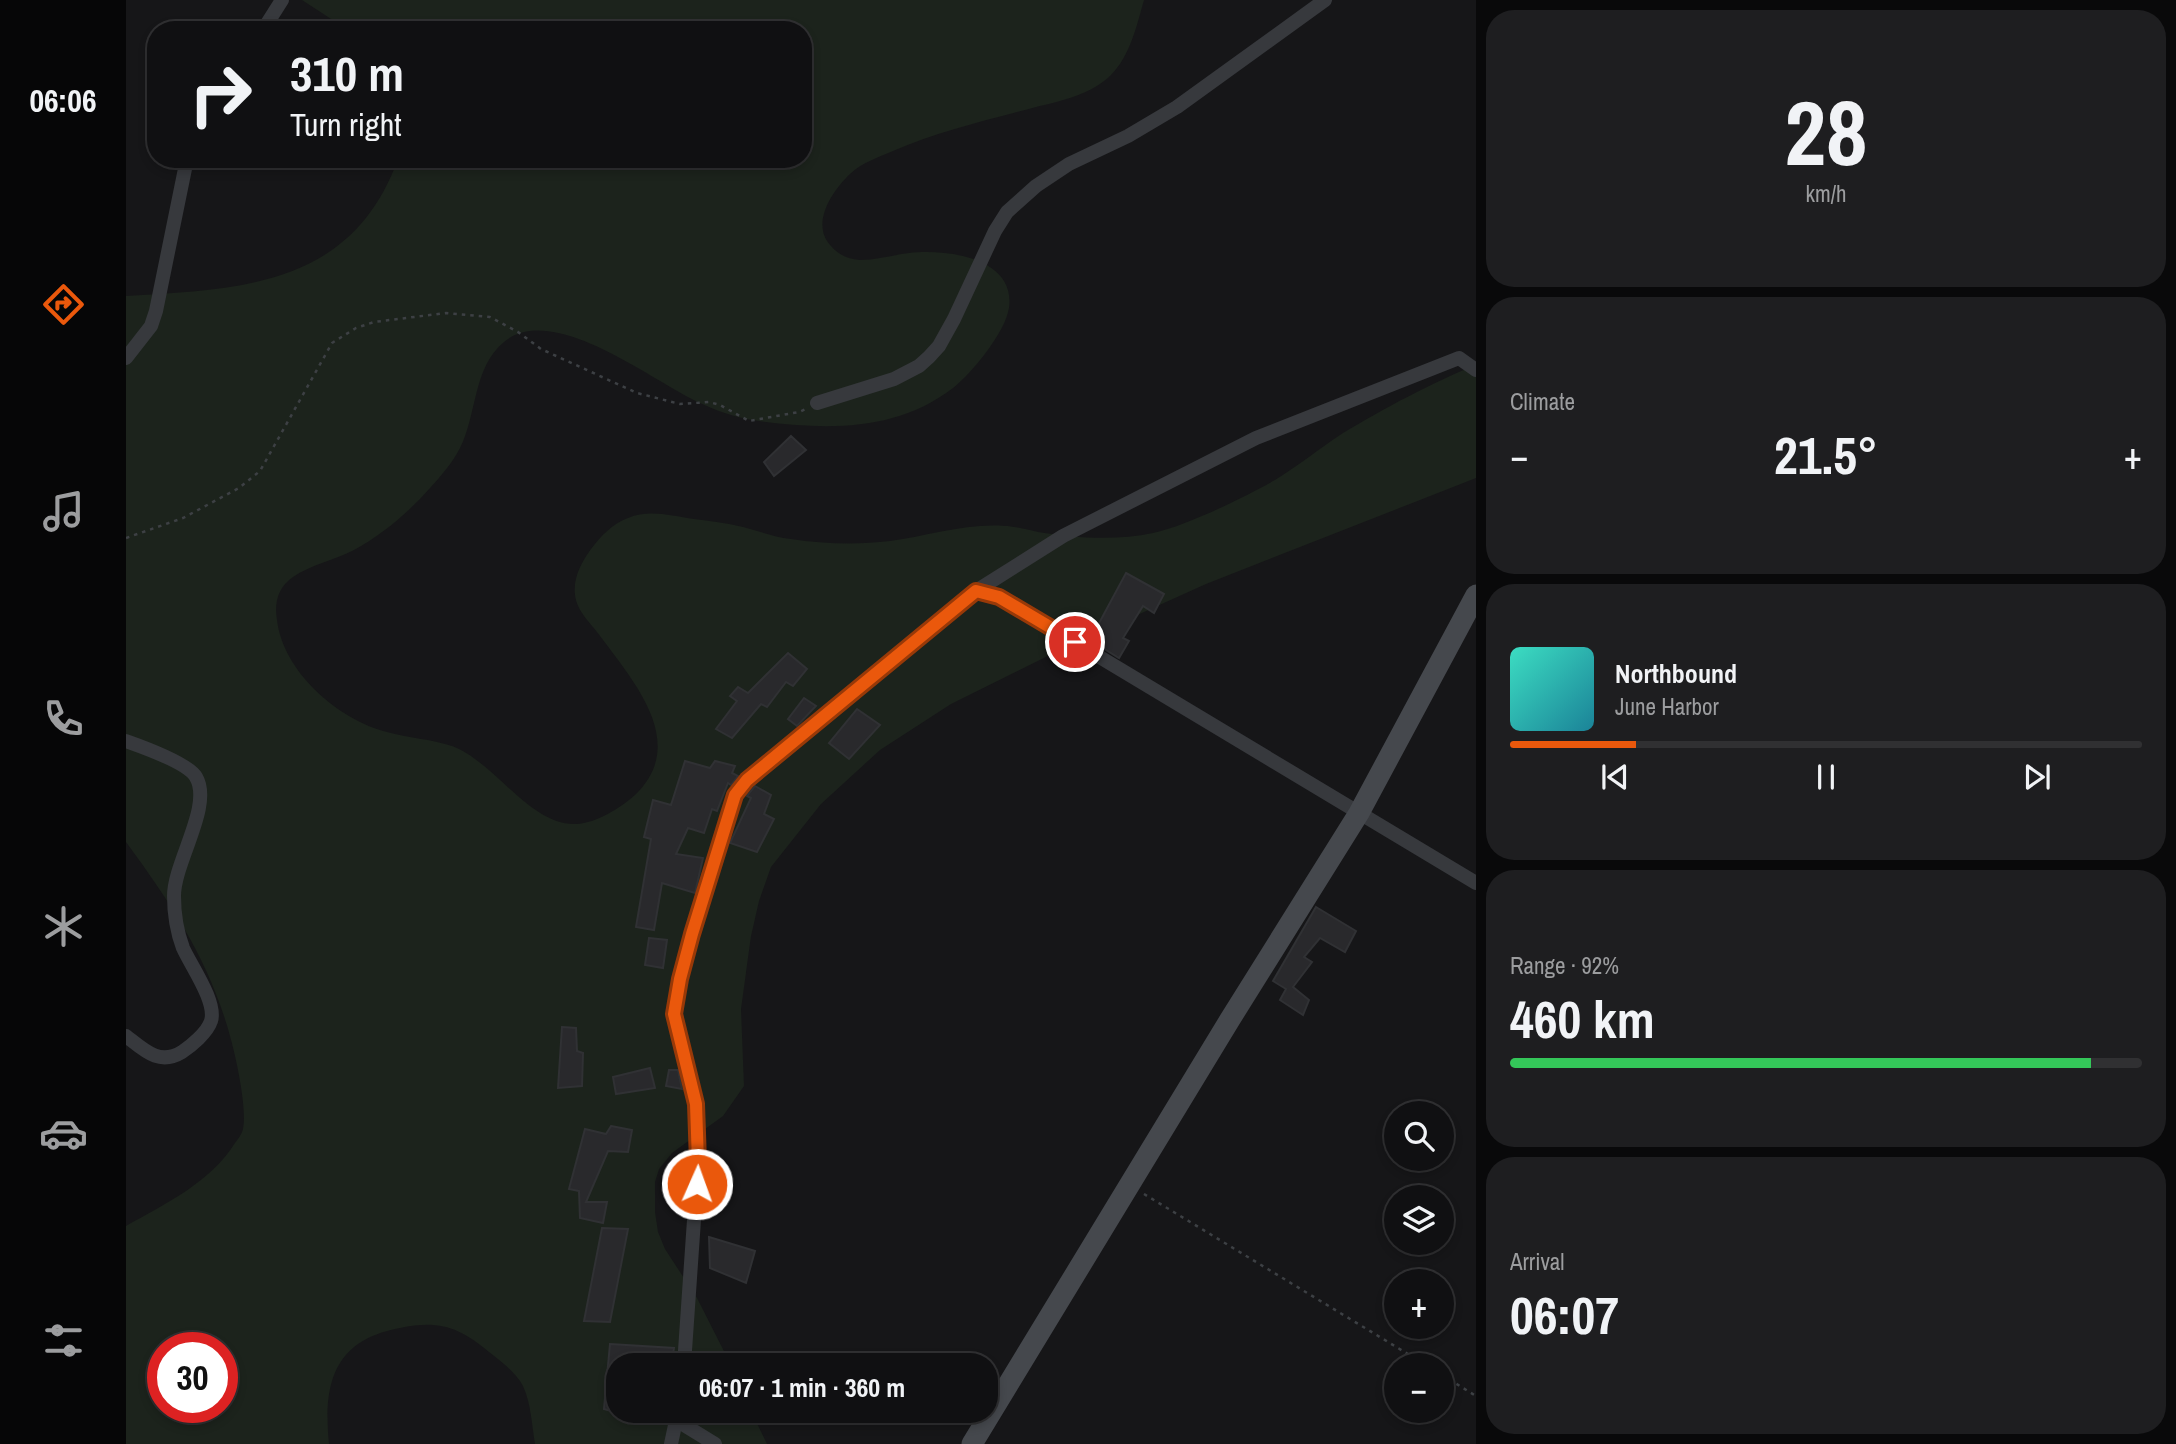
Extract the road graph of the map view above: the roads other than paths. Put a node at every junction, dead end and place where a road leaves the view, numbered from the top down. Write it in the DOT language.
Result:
graph roads {
  1 [pos="282,0"];
  2 [pos="1325,0"];
  3 [pos="269,21"];
  4 [pos="185,168"];
  5 [pos="126,358"];
  6 [pos="1476,370"];
  7 [pos="817,403"];
  8 [pos="976,591"];
  9 [pos="1476,595"];
  10 [pos="126,741"];
  11 [pos="1359,813"];
  12 [pos="1476,883"];
  13 [pos="126,1037"];
  14 [pos="685,1353"];
  15 [pos="675,1423"];
  16 [pos="687,1423"];
  17 [pos="671,1444"];
  18 [pos="715,1444"];
  19 [pos="972,1444"];
  1 -- 3 [label="street"];
  2 -- 7 [label="street"];
  4 -- 5 [label="street"];
  6 -- 8 [label="street"];
  8 -- 11 [label="street"];
  8 -- 14 [label="street"];
  9 -- 11 [label="street"];
  10 -- 13 [label="street"];
  11 -- 12 [label="street"];
  11 -- 19 [label="street"];
  15 -- 17 [label="street"];
  16 -- 18 [label="street"];
}
